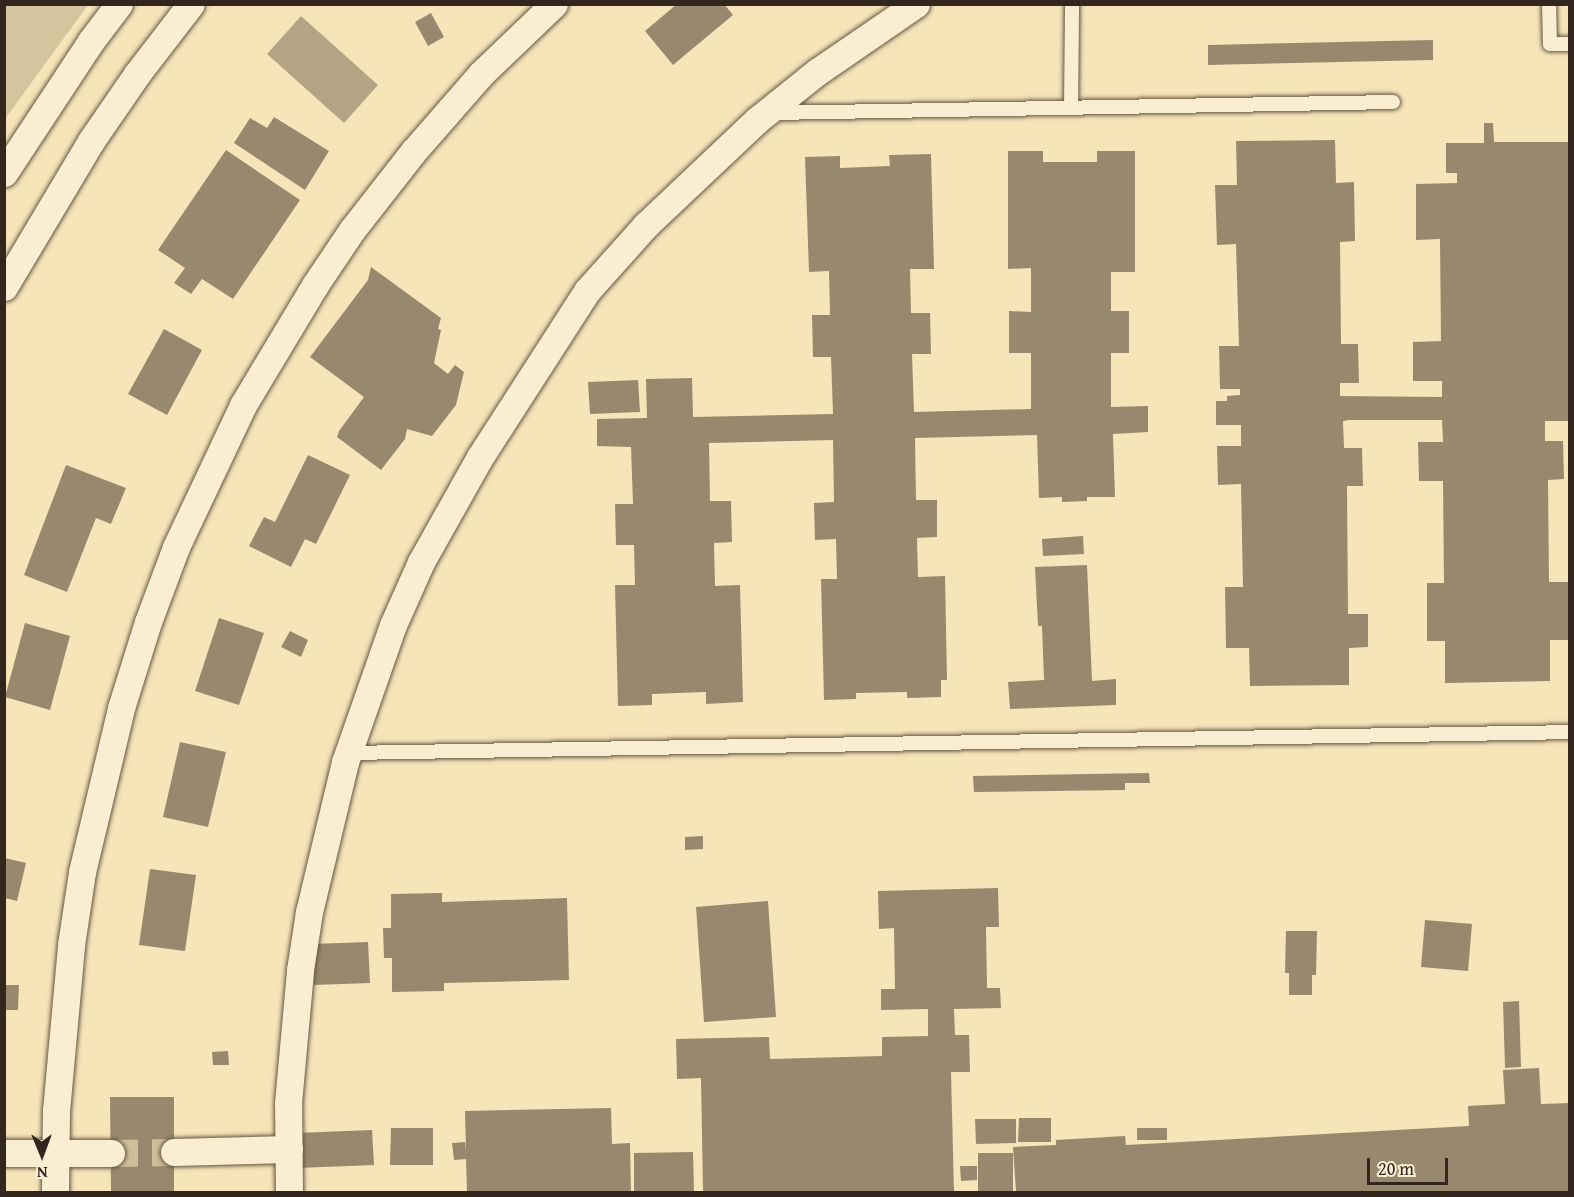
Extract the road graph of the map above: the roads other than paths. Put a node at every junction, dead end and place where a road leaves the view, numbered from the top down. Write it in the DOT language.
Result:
graph roads {
  1 [pos="119,4"];
  2 [pos="191,4"];
  3 [pos="554,4"];
  4 [pos="916,4"];
  5 [pos="1072,4"];
  6 [pos="1549,4"];
  7 [pos="1569,44"];
  8 [pos="1394,102"];
  9 [pos="1071,108"];
  10 [pos="766,113"];
  11 [pos="4,173"];
  12 [pos="4,287"];
  13 [pos="1569,732"];
  14 [pos="348,753"];
  15 [pos="289,1149"];
  16 [pos="174,1152"];
  17 [pos="4,1153"];
  18 [pos="56,1153"];
  19 [pos="111,1153"];
  20 [pos="55,1192"];
  21 [pos="289,1192"];
  1 -- 11 [label="street"];
  2 -- 12 [label="street"];
  3 -- 18 [label="street"];
  4 -- 10 [label="street"];
  5 -- 9 [label="lane"];
  6 -- 7 [label="lane"];
  8 -- 9 [label="lane"];
  9 -- 10 [label="lane"];
  10 -- 14 [label="street"];
  13 -- 14 [label="lane"];
  14 -- 15 [label="street"];
  15 -- 16 [label="street"];
  15 -- 21 [label="street"];
  17 -- 18 [label="street"];
  18 -- 19 [label="street"];
  18 -- 20 [label="street"];
}
